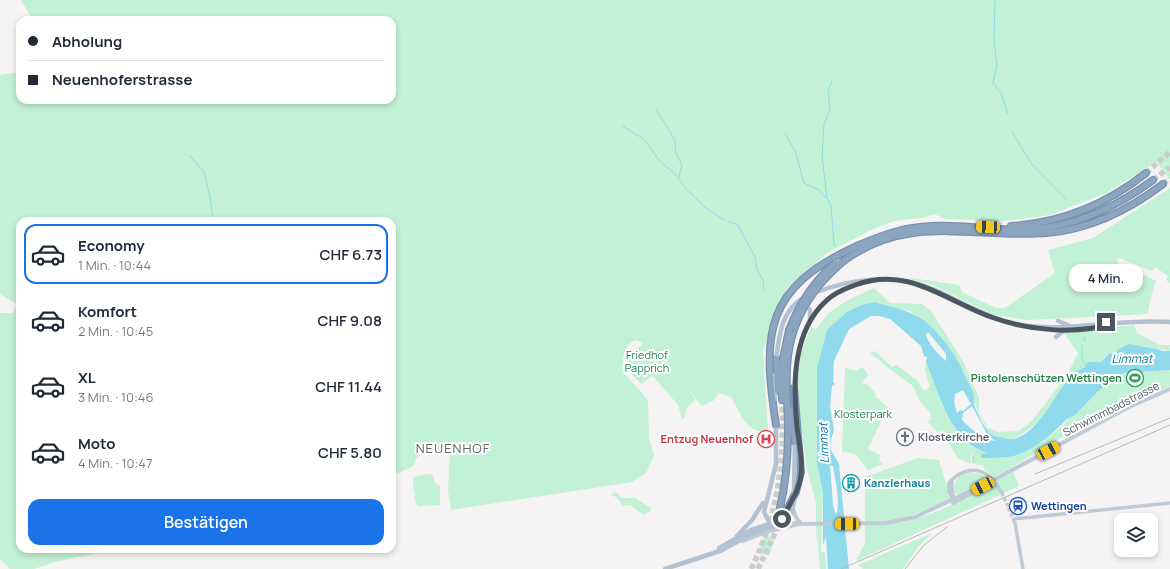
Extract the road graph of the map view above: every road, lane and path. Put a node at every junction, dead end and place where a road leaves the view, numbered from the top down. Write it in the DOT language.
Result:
graph roads {
  1 [pos="1146,173"];
  2 [pos="1152,180"];
  3 [pos="1163,184"];
  4 [pos="988,227"];
  5 [pos="858,246"];
  6 [pos="863,281"];
  7 [pos="790,309"];
  8 [pos="1170,322"];
  9 [pos="809,323"];
  10 [pos="1114,323"];
  11 [pos="1058,326"];
  12 [pos="1064,330"];
  13 [pos="1056,337"];
  14 [pos="776,359"];
  15 [pos="787,364"];
  16 [pos="794,388"];
  17 [pos="1170,389"];
  18 [pos="776,425"];
  19 [pos="795,442"];
  20 [pos="992,479"];
  21 [pos="996,484"];
  22 [pos="976,490"];
  23 [pos="769,492"];
  24 [pos="1002,493"];
  25 [pos="960,496"];
  26 [pos="953,498"];
  27 [pos="1170,503"];
  28 [pos="793,509"];
  29 [pos="936,509"];
  30 [pos="1014,519"];
  31 [pos="779,523"];
  32 [pos="1015,523"];
  33 [pos="801,524"];
  34 [pos="734,542"];
  35 [pos="666,569"];
  36 [pos="1023,569"];
  1 -- 4 [label="highway"];
  2 -- 4 [label="highway"];
  3 -- 15 [label="highway, bridge"];
  4 -- 5 [label="highway"];
  5 -- 14 [label="highway, bridge"];
  5 -- 18 [label="highway"];
  6 -- 7 [label="main road"];
  6 -- 9 [label="main road"];
  6 -- 11 [label="main road"];
  7 -- 9 [label="main road"];
  7 -- 14 [label="main road"];
  8 -- 10 [label="main road"];
  9 -- 16 [label="main road"];
  10 -- 11 [label="main road"];
  10 -- 12 [label="main road"];
  11 -- 12 [label="main road"];
  12 -- 13 [label="main road"];
  14 -- 18 [label="main road"];
  15 -- 19 [label="highway"];
  15 -- 31 [label="highway"];
  16 -- 19 [label="main road"];
  16 -- 31 [label="highway"];
  17 -- 22 [label="main road, Schwimmbadstrasse"];
  18 -- 23 [label="main road"];
  19 -- 28 [label="main road, bridge"];
  20 -- 26 [label="street"];
  21 -- 24 [label="street"];
  22 -- 25 [label="main road, Schwimmbadstrasse"];
  22 -- 26 [label="main road, Schwimmbadstrasse"];
  23 -- 31 [label="main road"];
  23 -- 34 [label="main road"];
  25 -- 26 [label="main road, Schwimmbadstrasse"];
  25 -- 26 [label="street"];
  26 -- 29 [label="main road, Schwimmbadstrasse"];
  26 -- 29 [label="main road, Schwimmbadstrasse"];
  27 -- 30 [label="street"];
  28 -- 31 [label="main road"];
  28 -- 33 [label="main road"];
  29 -- 33 [label="main road, Schwimmbadstrasse"];
  31 -- 33 [label="main road, Schwimmbadstrasse"];
  31 -- 34 [label="main road"];
  31 -- 34 [label="main road"];
  32 -- 36 [label="street"];
  34 -- 35 [label="main road"];
}
